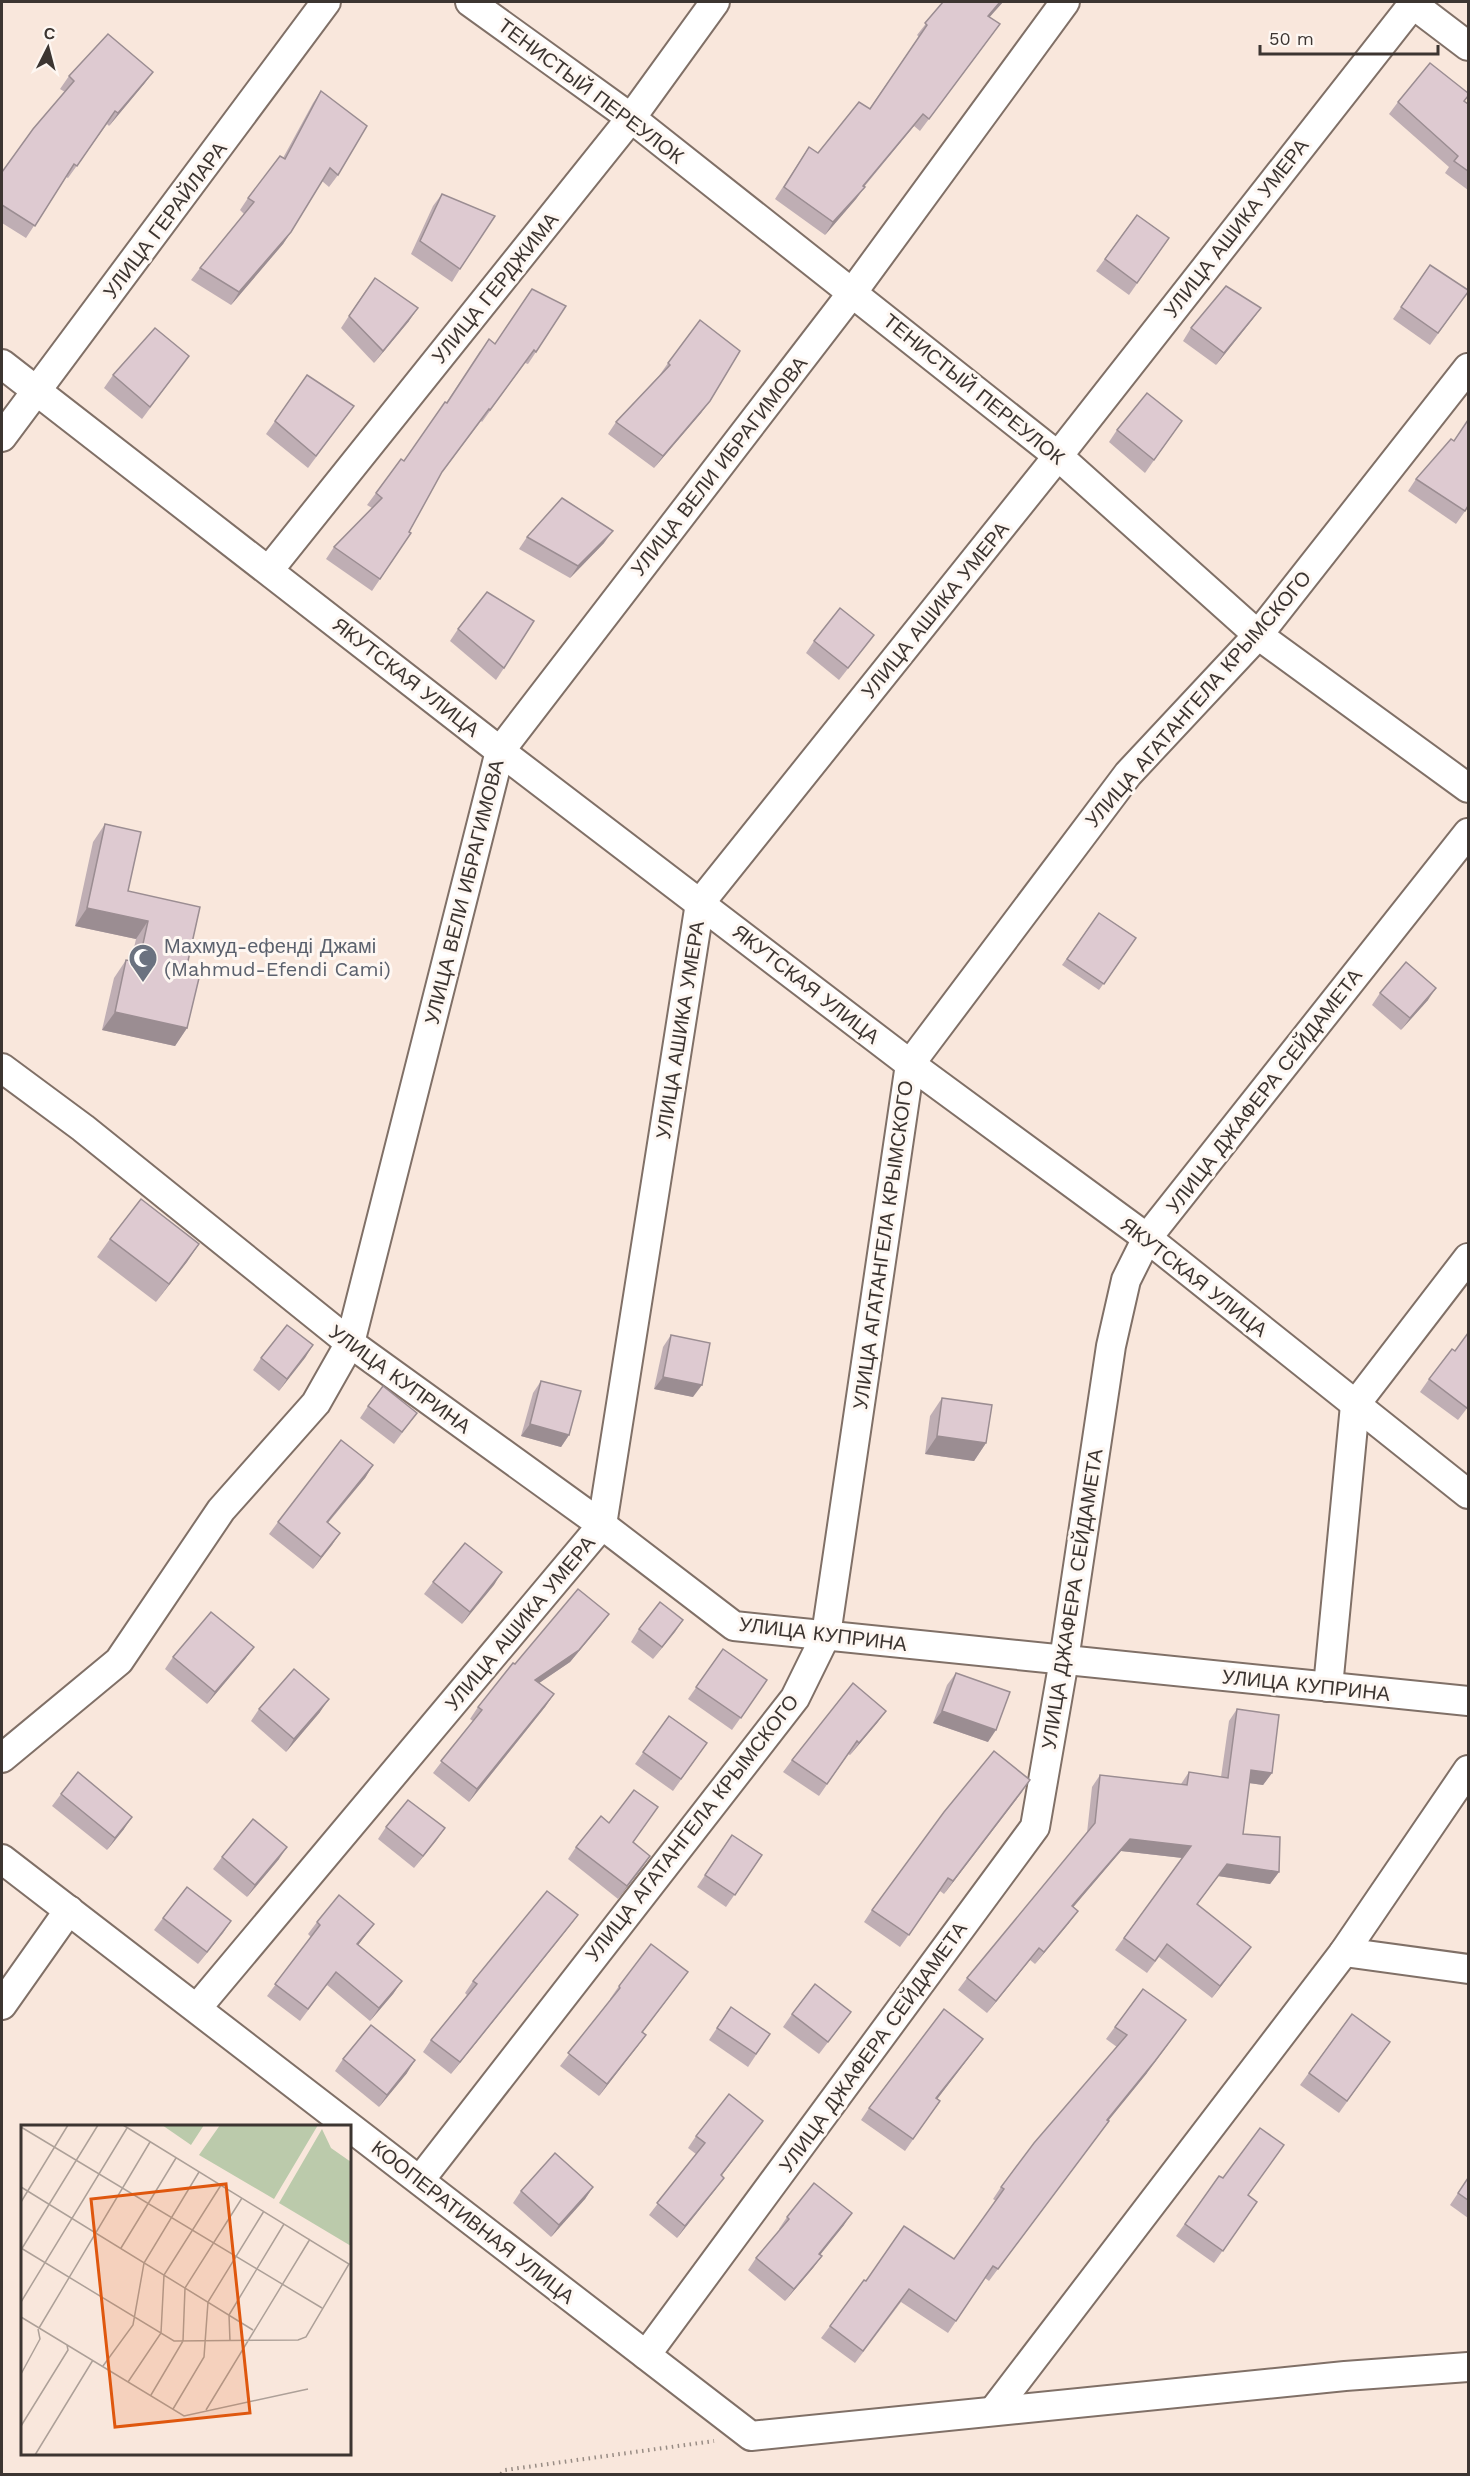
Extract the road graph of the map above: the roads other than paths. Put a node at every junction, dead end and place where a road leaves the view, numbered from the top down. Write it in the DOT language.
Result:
graph roads {
  1 [pos="326,2"];
  2 [pos="470,2"];
  3 [pos="715,2"];
  4 [pos="1065,2"];
  5 [pos="1411,3"];
  6 [pos="1468,46"];
  7 [pos="631,117"];
  8 [pos="852,293"];
  9 [pos="2,364"];
  10 [pos="1468,368"];
  11 [pos="37,391"];
  12 [pos="2,437"];
  13 [pos="1058,456"];
  14 [pos="269,570"];
  15 [pos="1258,635"];
  16 [pos="500,751"];
  17 [pos="1468,788"];
  18 [pos="1468,833"];
  19 [pos="700,903"];
  20 [pos="910,1064"];
  21 [pos="2,1068"];
  22 [pos="1147,1238"];
  23 [pos="1468,1258"];
  24 [pos="350,1343"];
  25 [pos="1355,1405"];
  26 [pos="1468,1494"];
  27 [pos="602,1525"];
  28 [pos="826,1635"];
  29 [pos="1064,1660"];
  30 [pos="1328,1687"];
  31 [pos="1468,1701"];
  32 [pos="2,1758"];
  33 [pos="1468,1770"];
  34 [pos="2,1859"];
  35 [pos="69,1910"];
  36 [pos="1344,1952"];
  37 [pos="1468,1969"];
  38 [pos="2,2004"];
  39 [pos="197,2008"];
  40 [pos="349,2125"];
  41 [pos="351,2127"];
  42 [pos="420,2180"];
  43 [pos="646,2355"];
  44 [pos="1468,2367"];
  45 [pos="994,2410"];
  1 -- 11 [label="street, УЛИЦА ГЕРАЙЛАРА"];
  2 -- 7 [label="street, ТЕНИСТЫЙ ПЕРЕУЛОК"];
  3 -- 7 [label="street, УЛИЦА ГЕРДЖИМА"];
  4 -- 8 [label="street, УЛИЦА ВЕЛИ ИБРАГИМОВА"];
  5 -- 6 [label="street"];
  5 -- 13 [label="street, УЛИЦА АШИКА УМЕРА"];
  7 -- 8 [label="street, ТЕНИСТЫЙ ПЕРЕУЛОК"];
  7 -- 14 [label="street, УЛИЦА ГЕРДЖИМА"];
  8 -- 13 [label="street, ТЕНИСТЫЙ ПЕРЕУЛОК"];
  8 -- 16 [label="street, УЛИЦА ВЕЛИ ИБРАГИМОВА"];
  9 -- 11 [label="street, ЯКУТСКАЯ УЛИЦА"];
  10 -- 15 [label="street, УЛИЦА АГАТАНГЕЛА КРЫМСКОГО"];
  11 -- 12 [label="street, УЛИЦА ГЕРАЙЛАРА"];
  11 -- 14 [label="street, ЯКУТСКАЯ УЛИЦА"];
  13 -- 15 [label="street, ТЕНИСТЫЙ ПЕРЕУЛОК"];
  13 -- 19 [label="street, УЛИЦА АШИКА УМЕРА"];
  14 -- 16 [label="street, ЯКУТСКАЯ УЛИЦА"];
  15 -- 17 [label="street, ТЕНИСТЫЙ ПЕРЕУЛОК"];
  15 -- 20 [label="street, УЛИЦА АГАТАНГЕЛА КРЫМСКОГО"];
  16 -- 19 [label="street, ЯКУТСКАЯ УЛИЦА"];
  16 -- 24 [label="street, УЛИЦА ВЕЛИ ИБРАГИМОВА"];
  18 -- 22 [label="street, УЛИЦА ДЖАФЕРА СЕЙДАМЕТА"];
  19 -- 20 [label="street, ЯКУТСКАЯ УЛИЦА"];
  19 -- 27 [label="street, УЛИЦА АШИКА УМЕРА"];
  20 -- 22 [label="street, ЯКУТСКАЯ УЛИЦА"];
  20 -- 28 [label="street, УЛИЦА АГАТАНГЕЛА КРЫМСКОГО"];
  21 -- 24 [label="street, УЛИЦА КУПРИНА"];
  22 -- 25 [label="street, ЯКУТСКАЯ УЛИЦА"];
  22 -- 29 [label="street, УЛИЦА ДЖАФЕРА СЕЙДАМЕТА"];
  23 -- 25 [label="street"];
  24 -- 27 [label="street, УЛИЦА КУПРИНА"];
  24 -- 32 [label="street, УЛИЦА ВЕЛИ ИБРАГИМОВА"];
  25 -- 26 [label="street, ЯКУТСКАЯ УЛИЦА"];
  25 -- 30 [label="street"];
  27 -- 28 [label="street, УЛИЦА КУПРИНА"];
  27 -- 39 [label="street, УЛИЦА АШИКА УМЕРА"];
  28 -- 29 [label="street, УЛИЦА КУПРИНА"];
  28 -- 42 [label="street, УЛИЦА АГАТАНГЕЛА КРЫМСКОГО"];
  29 -- 30 [label="street, УЛИЦА КУПРИНА"];
  29 -- 43 [label="street, УЛИЦА ДЖАФЕРА СЕЙДАМЕТА"];
  30 -- 31 [label="street, УЛИЦА КУПРИНА"];
  33 -- 36 [label="street"];
  34 -- 35 [label="street, КООПЕРАТИВНАЯ УЛИЦА"];
  35 -- 38 [label="street"];
  35 -- 39 [label="street, КООПЕРАТИВНАЯ УЛИЦА"];
  36 -- 37 [label="street"];
  36 -- 45 [label="street"];
  39 -- 40 [label="street, КООПЕРАТИВНАЯ УЛИЦА"];
  41 -- 42 [label="street, КООПЕРАТИВНАЯ УЛИЦА"];
  42 -- 43 [label="street, КООПЕРАТИВНАЯ УЛИЦА"];
  43 -- 45 [label="street, КООПЕРАТИВНАЯ УЛИЦА"];
  44 -- 45 [label="street"];
}
